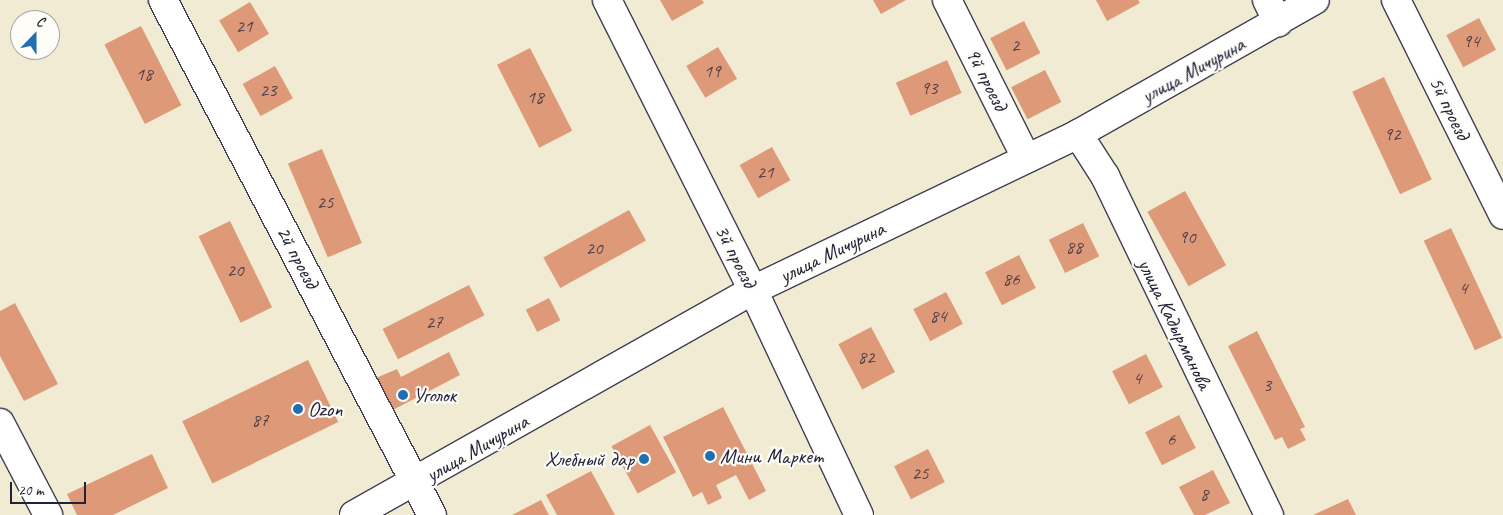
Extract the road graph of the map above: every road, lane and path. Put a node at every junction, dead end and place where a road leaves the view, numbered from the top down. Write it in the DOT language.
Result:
graph roads {
  1 [pos="164,0"];
  2 [pos="607,0"];
  3 [pos="947,0"];
  4 [pos="1315,0"];
  5 [pos="1396,0"];
  6 [pos="1272,12"];
  7 [pos="1078,134"];
  8 [pos="1026,158"];
  9 [pos="1503,215"];
  10 [pos="753,290"];
  11 [pos="0,423"];
  12 [pos="416,483"];
  13 [pos="48,515"];
  14 [pos="354,515"];
  15 [pos="432,515"];
  16 [pos="860,515"];
  17 [pos="1269,515"];
  1 -- 12 [label="street, 2й проезд"];
  2 -- 10 [label="street, 3й проезд"];
  3 -- 8 [label="street, 9й проезд"];
  4 -- 6 [label="street, улица Мичурина"];
  5 -- 9 [label="street, 5й проезд"];
  6 -- 7 [label="street, улица Мичурина"];
  7 -- 8 [label="street, улица Мичурина"];
  7 -- 17 [label="street, улица Кадырманова"];
  8 -- 10 [label="street, улица Мичурина"];
  10 -- 12 [label="street, улица Мичурина"];
  10 -- 16 [label="street, 3й проезд"];
  11 -- 13 [label="street"];
  12 -- 14 [label="street, улица Мичурина"];
  12 -- 15 [label="street, 2й проезд"];
}
